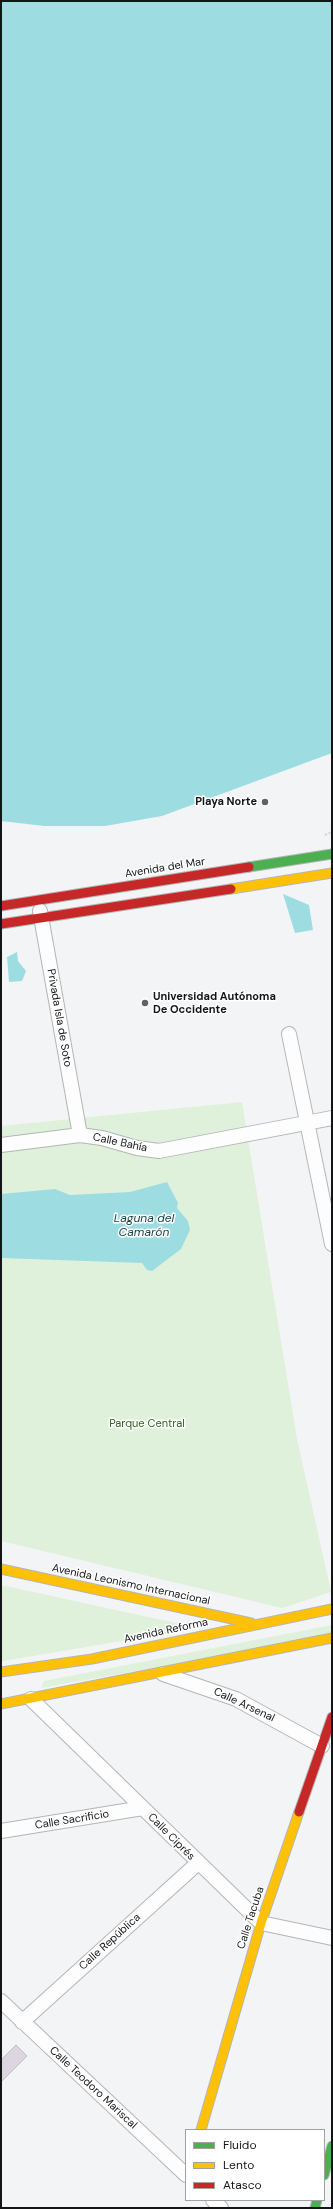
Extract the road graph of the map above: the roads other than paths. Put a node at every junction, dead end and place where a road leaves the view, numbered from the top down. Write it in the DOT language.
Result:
graph roads {
  1 [pos="332,854"];
  2 [pos="332,873"];
  3 [pos="38,900"];
  4 [pos="1,906"];
  5 [pos="41,919"];
  6 [pos="1,924"];
  7 [pos="289,1034"];
  8 [pos="332,1118"];
  9 [pos="308,1123"];
  10 [pos="80,1135"];
  11 [pos="1,1145"];
  12 [pos="332,1244"];
  13 [pos="1,1569"];
  14 [pos="332,1609"];
  15 [pos="257,1624"];
  16 [pos="332,1638"];
  17 [pos="2,1671"];
  18 [pos="162,1674"];
  19 [pos="31,1699"];
  20 [pos="1,1704"];
  21 [pos="332,1717"];
  22 [pos="322,1746"];
  23 [pos="143,1808"];
  24 [pos="1,1831"];
  25 [pos="198,1863"];
  26 [pos="261,1923"];
  27 [pos="332,1938"];
  28 [pos="1,2002"];
  29 [pos="22,2022"];
  30 [pos="201,2129"];
  31 [pos="332,2146"];
  32 [pos="325,2171"];
  33 [pos="185,2174"];
  34 [pos="213,2201"];
  35 [pos="221,2208"];
  1 -- 3 [label="street, Avenida del Mar"];
  2 -- 5 [label="street"];
  3 -- 4 [label="street, Avenida del Mar"];
  3 -- 5 [label="street, Privada Isla de Soto"];
  5 -- 6 [label="street"];
  5 -- 10 [label="street, Privada Isla de Soto"];
  7 -- 9 [label="street"];
  8 -- 9 [label="street, Calle Bahía"];
  9 -- 10 [label="street, Calle Bahía"];
  9 -- 12 [label="street"];
  10 -- 11 [label="street, Calle Bahía"];
  13 -- 15 [label="street, Avenida Leonismo Internacional"];
  14 -- 15 [label="street, Avenida Reforma"];
  15 -- 17 [label="street, Avenida Reforma"];
  16 -- 18 [label="street"];
  17 -- 19 [label="street, Avenida Reforma"];
  18 -- 19 [label="street"];
  18 -- 22 [label="street, Calle Arsenal"];
  19 -- 20 [label="street"];
  19 -- 23 [label="street, Calle Ciprés"];
  21 -- 22 [label="street, Calle Tacuba"];
  22 -- 26 [label="street, Calle Tacuba"];
  23 -- 24 [label="street, Calle Sacrificio"];
  23 -- 25 [label="street, Calle Ciprés"];
  25 -- 26 [label="street, Calle Ciprés"];
  25 -- 29 [label="street, Calle República"];
  26 -- 27 [label="street"];
  26 -- 30 [label="street, Calle Tacuba"];
  28 -- 29 [label="street, Calle Teodoro Mariscal"];
  29 -- 33 [label="street, Calle Teodoro Mariscal"];
  31 -- 32 [label="street"];
  34 -- 35 [label="street"];
}
